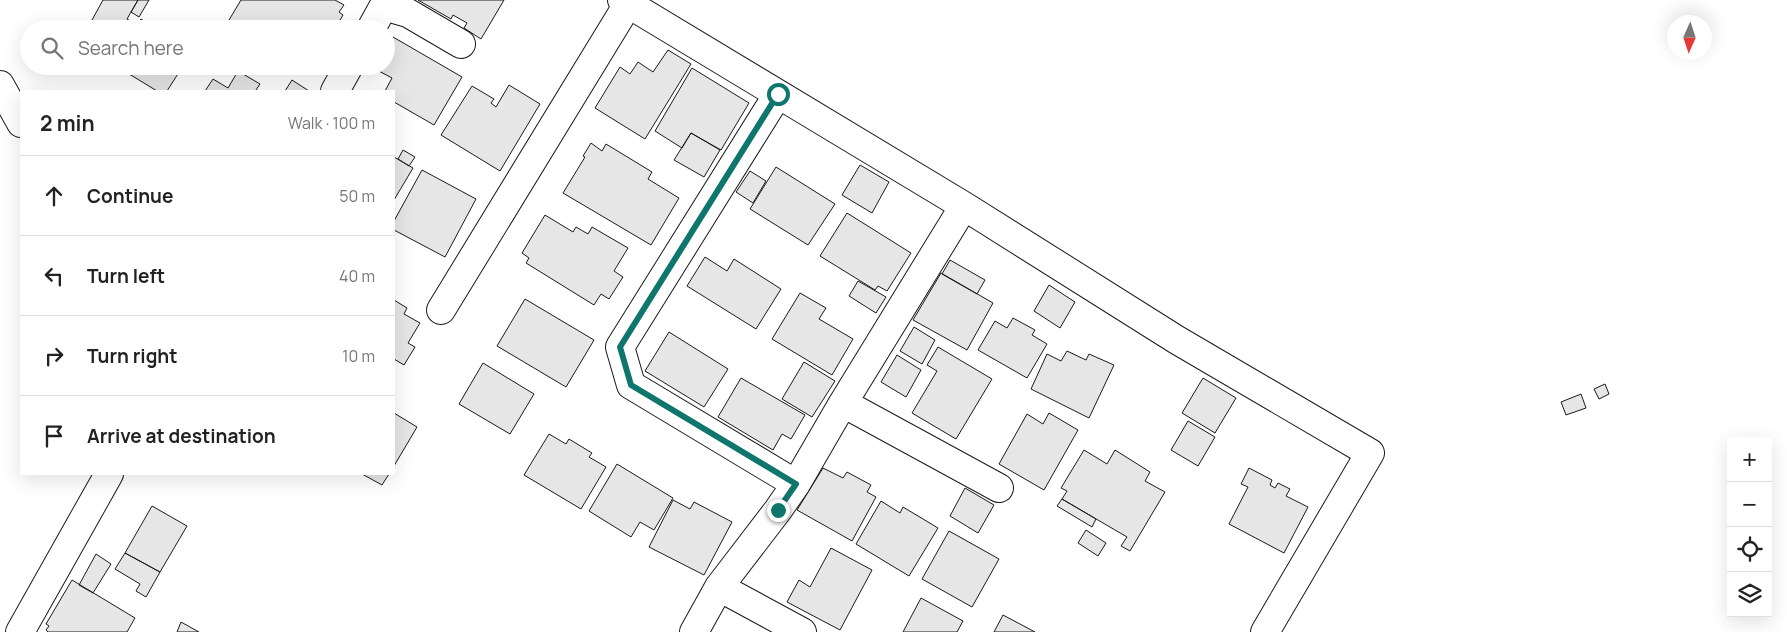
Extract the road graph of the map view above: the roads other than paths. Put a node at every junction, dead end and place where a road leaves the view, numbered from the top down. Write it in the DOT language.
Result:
graph roads {
  1 [pos="625,2"];
  2 [pos="381,12"];
  3 [pos="461,44"];
  4 [pos="345,75"];
  5 [pos="0,85"];
  6 [pos="336,90"];
  7 [pos="778,94"];
  8 [pos="20,121"];
  9 [pos="964,206"];
  10 [pos="441,310"];
  11 [pos="843,403"];
  12 [pos="108,475"];
  13 [pos="796,484"];
  14 [pos="999,488"];
  15 [pos="719,587"];
  16 [pos="0,625"];
  17 [pos="12,632"];
  18 [pos="20,632"];
  19 [pos="694,632"];
  20 [pos="802,632"];
  21 [pos="1265,632"];
  1 -- 7 [label="street"];
  1 -- 10 [label="street"];
  2 -- 3 [label="street"];
  4 -- 6 [label="street"];
  5 -- 8 [label="street"];
  7 -- 9 [label="street"];
  7 -- 13 [label="street"];
  9 -- 11 [label="street"];
  9 -- 21 [label="street"];
  11 -- 13 [label="street"];
  11 -- 14 [label="street"];
  12 -- 18 [label="street"];
  13 -- 15 [label="street"];
  15 -- 19 [label="street"];
  15 -- 20 [label="street"];
  16 -- 17 [label="street"];
}
